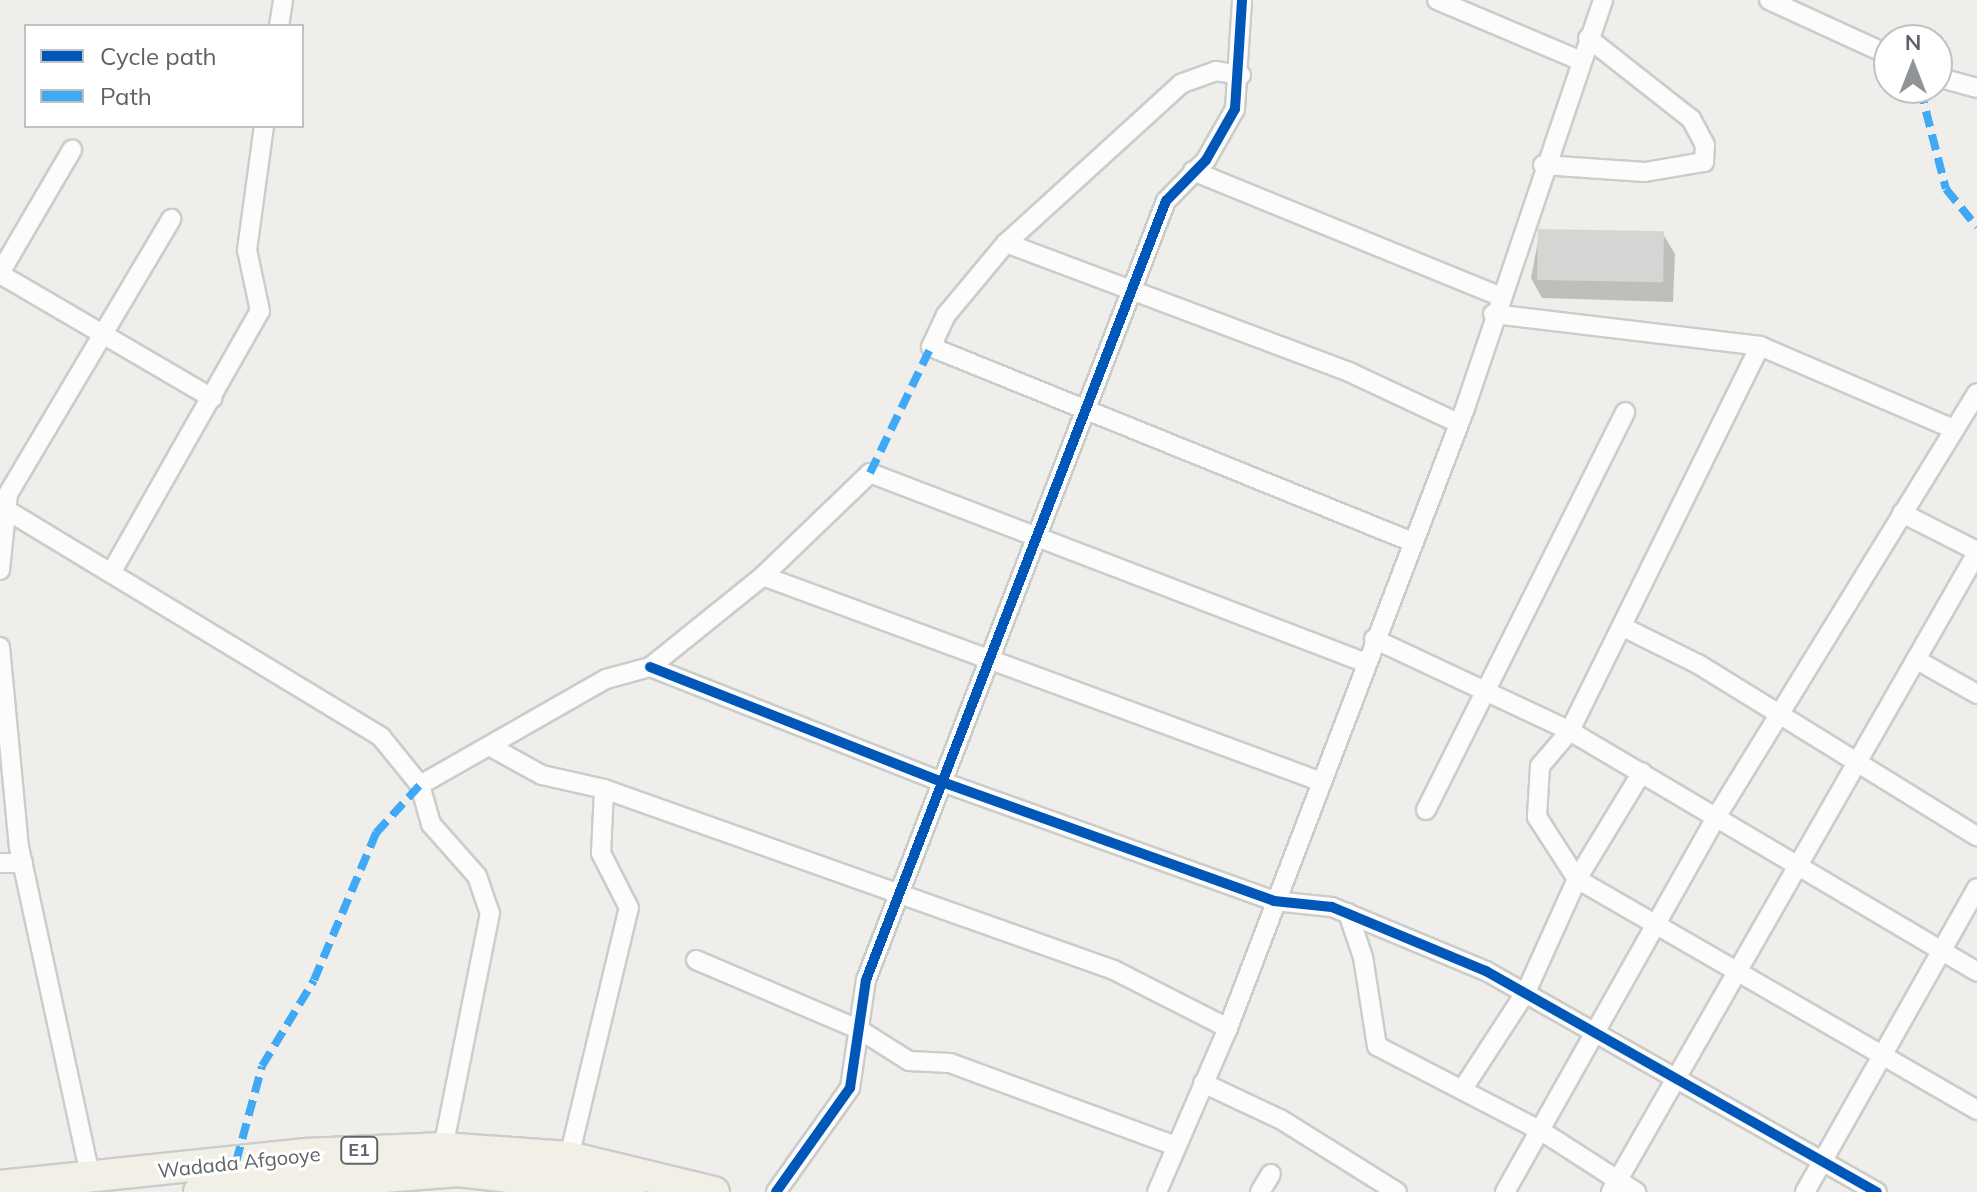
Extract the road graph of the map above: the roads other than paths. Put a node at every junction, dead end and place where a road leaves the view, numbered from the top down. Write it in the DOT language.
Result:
graph roads {
  1 [pos="283,0"];
  2 [pos="1242,0"];
  3 [pos="1437,0"];
  4 [pos="1603,0"];
  5 [pos="1769,0"];
  6 [pos="279,24"];
  7 [pos="1588,38"];
  8 [pos="1873,48"];
  9 [pos="1579,60"];
  10 [pos="1241,75"];
  11 [pos="1953,81"];
  12 [pos="1977,88"];
  13 [pos="264,128"];
  14 [pos="72,150"];
  15 [pos="1543,165"];
  16 [pos="1193,171"];
  17 [pos="171,219"];
  18 [pos="1006,243"];
  19 [pos="0,274"];
  20 [pos="1134,288"];
  21 [pos="1499,296"];
  22 [pos="1493,314"];
  23 [pos="106,333"];
  24 [pos="1760,346"];
  25 [pos="1977,393"];
  26 [pos="212,398"];
  27 [pos="1089,412"];
  28 [pos="1625,412"];
  29 [pos="1458,423"];
  30 [pos="1954,429"];
  31 [pos="1,506"];
  32 [pos="1902,513"];
  33 [pos="1036,536"];
  34 [pos="1410,541"];
  35 [pos="1977,552"];
  36 [pos="0,570"];
  37 [pos="111,573"];
  38 [pos="763,576"];
  39 [pos="1623,627"];
  40 [pos="1374,639"];
  41 [pos="0,647"];
  42 [pos="991,655"];
  43 [pos="1917,660"];
  44 [pos="1366,663"];
  45 [pos="650,667"];
  46 [pos="1489,687"];
  47 [pos="1977,694"];
  48 [pos="1781,713"];
  49 [pos="1570,731"];
  50 [pos="493,748"];
  51 [pos="1858,766"];
  52 [pos="1642,772"];
  53 [pos="1319,781"];
  54 [pos="945,783"];
  55 [pos="420,785"];
  56 [pos="604,789"];
  57 [pos="1426,810"];
  58 [pos="1718,814"];
  59 [pos="1977,836"];
  60 [pos="0,863"];
  61 [pos="23,863"];
  62 [pos="1799,864"];
  63 [pos="1577,879"];
  64 [pos="1977,888"];
  65 [pos="903,895"];
  66 [pos="1274,901"];
  67 [pos="1348,913"];
  68 [pos="1656,922"];
  69 [pos="1942,954"];
  70 [pos="696,960"];
  71 [pos="1737,969"];
  72 [pos="1977,972"];
  73 [pos="1526,992"];
  74 [pos="1228,1028"];
  75 [pos="860,1030"];
  76 [pos="1598,1030"];
  77 [pos="1878,1056"];
  78 [pos="1676,1078"];
  79 [pos="1203,1083"];
  80 [pos="1462,1090"];
  81 [pos="1977,1110"];
  82 [pos="1543,1132"];
  83 [pos="1176,1146"];
  84 [pos="443,1148"];
  85 [pos="569,1157"];
  86 [pos="1822,1164"];
  87 [pos="1271,1174"];
  88 [pos="90,1176"];
  89 [pos="0,1186"];
  90 [pos="1615,1187"];
  91 [pos="626,1191"];
  92 [pos="199,1192"];
  93 [pos="714,1192"];
  94 [pos="776,1192"];
  95 [pos="1157,1192"];
  96 [pos="1260,1192"];
  97 [pos="1397,1192"];
  98 [pos="1505,1192"];
  99 [pos="1636,1192"];
  100 [pos="1805,1192"];
  101 [pos="1877,1192"];
  1 -- 6 [label="street"];
  2 -- 10 [label="street"];
  3 -- 9 [label="street"];
  4 -- 7 [label="street"];
  5 -- 8 [label="street"];
  7 -- 9 [label="street"];
  7 -- 15 [label="street"];
  9 -- 15 [label="street"];
  10 -- 16 [label="street"];
  10 -- 18 [label="street"];
  11 -- 12 [label="street"];
  13 -- 26 [label="street"];
  14 -- 19 [label="street"];
  15 -- 21 [label="street"];
  16 -- 20 [label="street"];
  16 -- 21 [label="street"];
  17 -- 23 [label="street"];
  18 -- 20 [label="street"];
  18 -- 27 [label="street"];
  19 -- 23 [label="street"];
  20 -- 27 [label="street"];
  20 -- 29 [label="street"];
  21 -- 22 [label="street"];
  22 -- 24 [label="street"];
  22 -- 29 [label="street"];
  23 -- 26 [label="street"];
  23 -- 31 [label="street"];
  24 -- 30 [label="street"];
  24 -- 39 [label="street"];
  25 -- 30 [label="street"];
  26 -- 37 [label="street"];
  27 -- 33 [label="street"];
  27 -- 34 [label="street"];
  28 -- 46 [label="street"];
  29 -- 34 [label="street"];
  30 -- 32 [label="street"];
  31 -- 36 [label="street"];
  31 -- 37 [label="street"];
  32 -- 35 [label="street"];
  32 -- 48 [label="street"];
  33 -- 38 [label="street"];
  33 -- 42 [label="street"];
  33 -- 44 [label="street"];
  34 -- 40 [label="street"];
  35 -- 43 [label="street"];
  37 -- 55 [label="street"];
  38 -- 42 [label="street"];
  38 -- 45 [label="street"];
  39 -- 48 [label="street"];
  39 -- 49 [label="street"];
  40 -- 44 [label="street"];
  40 -- 46 [label="street"];
  41 -- 61 [label="street"];
  42 -- 53 [label="street"];
  42 -- 54 [label="street"];
  43 -- 47 [label="street"];
  43 -- 51 [label="street"];
  44 -- 53 [label="street"];
  45 -- 50 [label="street"];
  45 -- 54 [label="street"];
  46 -- 49 [label="street"];
  46 -- 57 [label="street"];
  48 -- 51 [label="street"];
  48 -- 58 [label="street"];
  49 -- 52 [label="street"];
  49 -- 63 [label="street"];
  50 -- 55 [label="street"];
  50 -- 56 [label="street"];
  51 -- 59 [label="street"];
  51 -- 62 [label="street"];
  52 -- 58 [label="street"];
  52 -- 63 [label="street"];
  53 -- 66 [label="street"];
  54 -- 65 [label="street"];
  54 -- 66 [label="street"];
  55 -- 84 [label="street"];
  56 -- 65 [label="street"];
  56 -- 85 [label="street"];
  58 -- 62 [label="street"];
  58 -- 68 [label="street"];
  60 -- 61 [label="street"];
  61 -- 88 [label="street"];
  62 -- 69 [label="street"];
  62 -- 71 [label="street"];
  63 -- 68 [label="street"];
  63 -- 73 [label="street"];
  64 -- 69 [label="street"];
  65 -- 74 [label="street"];
  65 -- 75 [label="street"];
  66 -- 67 [label="street"];
  66 -- 74 [label="street"];
  67 -- 73 [label="street"];
  67 -- 80 [label="street"];
  68 -- 71 [label="street"];
  68 -- 76 [label="street"];
  69 -- 72 [label="street"];
  69 -- 77 [label="street"];
  70 -- 75 [label="street"];
  71 -- 77 [label="street"];
  71 -- 78 [label="street"];
  73 -- 76 [label="street"];
  73 -- 80 [label="street"];
  74 -- 79 [label="street"];
  75 -- 83 [label="street"];
  75 -- 94 [label="street"];
  76 -- 78 [label="street"];
  76 -- 82 [label="street"];
  77 -- 81 [label="street"];
  77 -- 86 [label="street"];
  78 -- 86 [label="street"];
  78 -- 90 [label="street"];
  79 -- 83 [label="street"];
  79 -- 97 [label="street"];
  80 -- 82 [label="street"];
  82 -- 90 [label="street"];
  82 -- 98 [label="street"];
  83 -- 95 [label="street"];
  84 -- 85 [label="highway, Wadada Afgooye / E1"];
  84 -- 88 [label="highway, Wadada Afgooye / E1"];
  85 -- 93 [label="highway, Wadada Afgooye / E1"];
  86 -- 100 [label="street"];
  86 -- 101 [label="street"];
  87 -- 96 [label="street"];
  88 -- 89 [label="highway, Wadada Afgooye / E1"];
  90 -- 99 [label="street"];
  91 -- 92 [label="highway, Wadada Afgooye / E1"];
}
